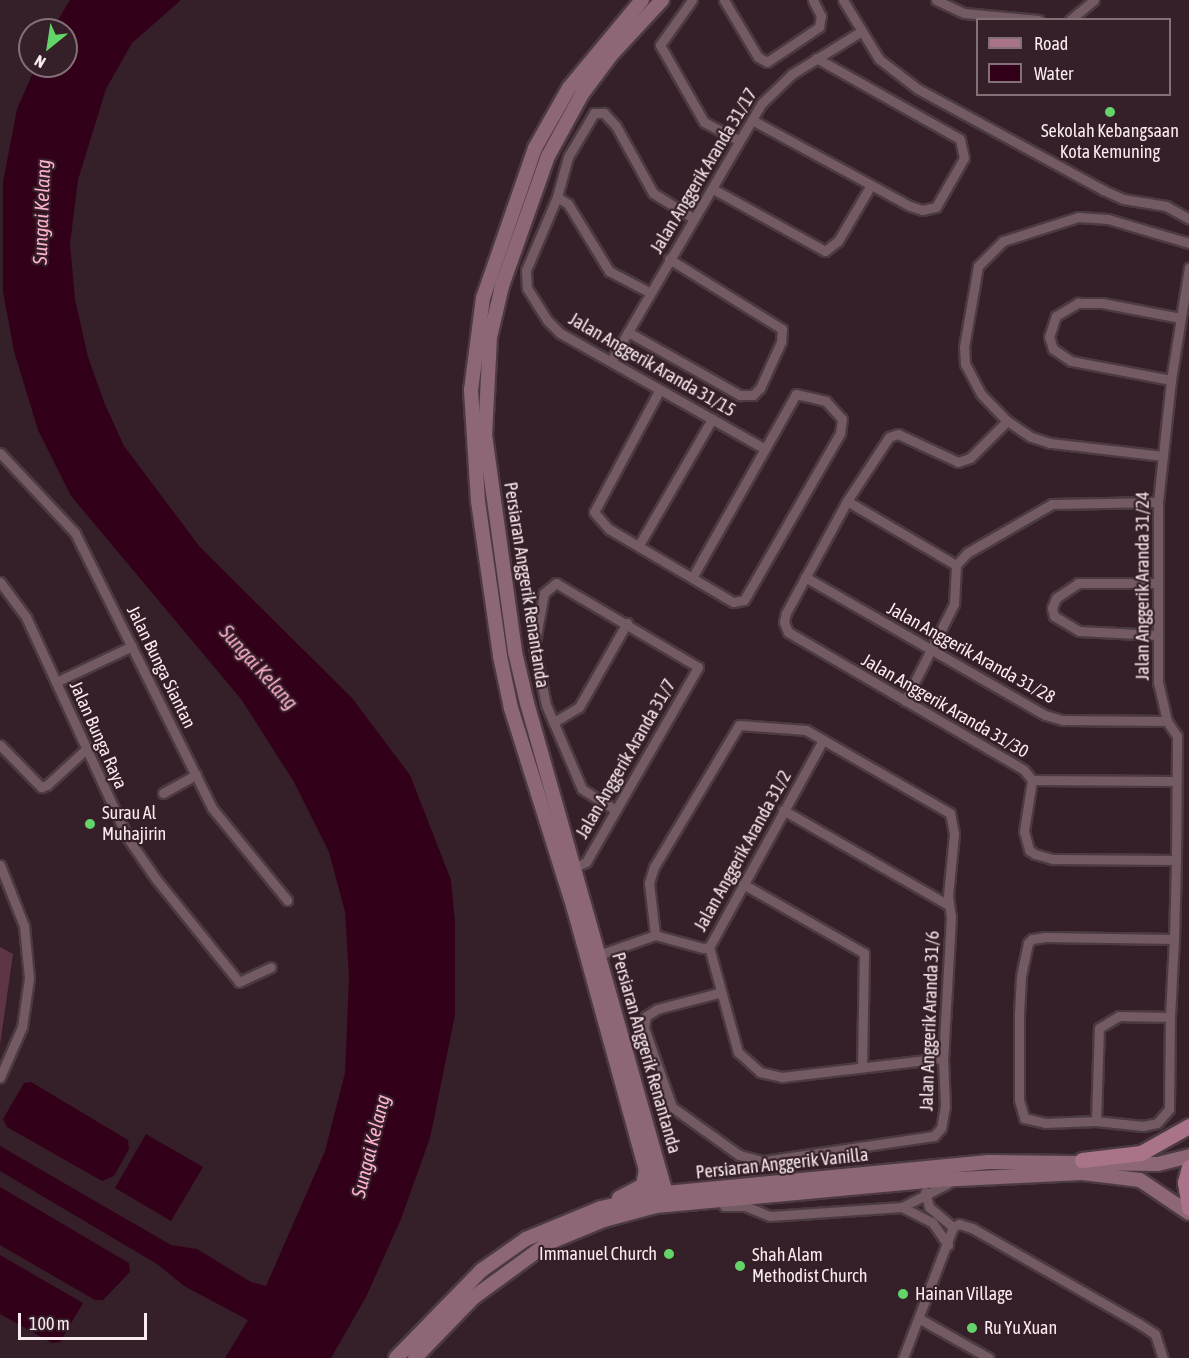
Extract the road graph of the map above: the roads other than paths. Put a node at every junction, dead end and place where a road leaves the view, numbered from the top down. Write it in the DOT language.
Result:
graph roads {
  1 [pos="642,0"];
  2 [pos="662,0"];
  3 [pos="692,0"];
  4 [pos="724,0"];
  5 [pos="813,0"];
  6 [pos="843,0"];
  7 [pos="936,0"];
  8 [pos="1094,0"];
  9 [pos="1018,18"];
  10 [pos="1072,18"];
  11 [pos="860,32"];
  12 [pos="816,58"];
  13 [pos="752,120"];
  14 [pos="546,127"];
  15 [pos="559,135"];
  16 [pos="739,141"];
  17 [pos="871,185"];
  18 [pos="713,189"];
  19 [pos="557,197"];
  20 [pos="693,218"];
  21 [pos="1188,218"];
  22 [pos="1189,243"];
  23 [pos="669,259"];
  24 [pos="1189,267"];
  25 [pos="649,292"];
  26 [pos="1181,318"];
  27 [pos="628,332"];
  28 [pos="610,361"];
  29 [pos="1171,380"];
  30 [pos="659,392"];
  31 [pos="712,419"];
  32 [pos="1007,421"];
  33 [pos="763,448"];
  34 [pos="0,453"];
  35 [pos="1163,456"];
  36 [pos="847,501"];
  37 [pos="1158,502"];
  38 [pos="639,545"];
  39 [pos="956,565"];
  40 [pos="806,577"];
  41 [pos="692,578"];
  42 [pos="0,582"];
  43 [pos="1157,583"];
  44 [pos="627,623"];
  45 [pos="1157,635"];
  46 [pos="132,646"];
  47 [pos="932,649"];
  48 [pos="56,682"];
  49 [pos="904,701"];
  50 [pos="527,703"];
  51 [pos="511,708"];
  52 [pos="1167,721"];
  53 [pos="554,722"];
  54 [pos="823,740"];
  55 [pos="0,745"];
  56 [pos="85,750"];
  57 [pos="196,775"];
  58 [pos="1032,780"];
  59 [pos="1174,781"];
  60 [pos="163,792"];
  61 [pos="615,810"];
  62 [pos="783,810"];
  63 [pos="1176,860"];
  64 [pos="0,865"];
  65 [pos="575,867"];
  66 [pos="743,884"];
  67 [pos="286,900"];
  68 [pos="948,905"];
  69 [pos="656,934"];
  70 [pos="1174,939"];
  71 [pos="709,946"];
  72 [pos="594,957"];
  73 [pos="271,967"];
  74 [pos="719,993"];
  75 [pos="1170,1017"];
  76 [pos="943,1058"];
  77 [pos="862,1065"];
  78 [pos="0,1077"];
  79 [pos="1096,1121"];
  80 [pos="1189,1126"];
  81 [pos="1189,1156"];
  82 [pos="1082,1160"];
  83 [pos="652,1164"];
  84 [pos="1189,1167"];
  85 [pos="969,1179"];
  86 [pos="696,1190"];
  87 [pos="925,1192"];
  88 [pos="661,1200"];
  89 [pos="689,1204"];
  90 [pos="902,1207"];
  91 [pos="601,1208"];
  92 [pos="1189,1208"];
  93 [pos="1189,1213"];
  94 [pos="953,1227"];
  95 [pos="948,1245"];
  96 [pos="920,1319"];
  97 [pos="396,1358"];
  98 [pos="415,1358"];
  99 [pos="903,1358"];
  100 [pos="989,1358"];
  101 [pos="1163,1358"];
  1 -- 14 [label="main road, Persiaran Anggerik Renantanda"];
  2 -- 15 [label="main road, Persiaran Anggerik Renantanda"];
  3 -- 16 [label="street"];
  4 -- 5 [label="street"];
  6 -- 11 [label="street"];
  7 -- 9 [label="street"];
  8 -- 10 [label="street"];
  11 -- 12 [label="street, Jalan Anggerik Aranda 31/17"];
  11 -- 21 [label="street"];
  12 -- 13 [label="street, Jalan Anggerik Aranda 31/17"];
  12 -- 17 [label="street"];
  13 -- 16 [label="street, Jalan Anggerik Aranda 31/17"];
  13 -- 17 [label="street"];
  14 -- 15 [label="main road"];
  14 -- 51 [label="main road, Persiaran Anggerik Renantanda"];
  15 -- 50 [label="main road, Persiaran Anggerik Renantanda"];
  16 -- 18 [label="street, Jalan Anggerik Aranda 31/17"];
  17 -- 18 [label="street"];
  18 -- 20 [label="street, Jalan Anggerik Aranda 31/17"];
  19 -- 20 [label="street, Jalan Anggerik Aranda 31/15"];
  19 -- 25 [label="street"];
  19 -- 28 [label="street, Jalan Anggerik Aranda 31/15"];
  20 -- 23 [label="street, Jalan Anggerik Aranda 31/17"];
  22 -- 32 [label="street"];
  23 -- 25 [label="street, Jalan Anggerik Aranda 31/17"];
  23 -- 27 [label="street"];
  24 -- 26 [label="street, Jalan Anggerik Aranda 31/24"];
  25 -- 27 [label="street, Jalan Anggerik Aranda 31/17"];
  26 -- 29 [label="street, Jalan Anggerik Aranda 31/24"];
  26 -- 29 [label="street"];
  27 -- 28 [label="street, Jalan Anggerik Aranda 31/17"];
  28 -- 30 [label="street, Jalan Anggerik Aranda 31/15"];
  29 -- 35 [label="street, Jalan Anggerik Aranda 31/24"];
  30 -- 31 [label="street, Jalan Anggerik Aranda 31/15"];
  30 -- 38 [label="street"];
  31 -- 33 [label="street, Jalan Anggerik Aranda 31/15"];
  31 -- 38 [label="street"];
  32 -- 35 [label="street"];
  32 -- 36 [label="street"];
  33 -- 41 [label="street"];
  33 -- 41 [label="street"];
  34 -- 46 [label="street, Jalan Bunga Siantan"];
  35 -- 37 [label="street, Jalan Anggerik Aranda 31/24"];
  36 -- 39 [label="street"];
  36 -- 40 [label="street"];
  37 -- 39 [label="street"];
  37 -- 43 [label="street, Jalan Anggerik Aranda 31/24"];
  38 -- 41 [label="street"];
  39 -- 47 [label="street"];
  40 -- 47 [label="street, Jalan Anggerik Aranda 31/28"];
  40 -- 49 [label="street, Jalan Anggerik Aranda 31/30"];
  42 -- 48 [label="street, Jalan Bunga Raya"];
  43 -- 45 [label="street, Jalan Anggerik Aranda 31/24"];
  43 -- 45 [label="street"];
  44 -- 53 [label="street"];
  44 -- 53 [label="street"];
  44 -- 61 [label="street, Jalan Anggerik Aranda 31/7"];
  45 -- 52 [label="street, Jalan Anggerik Aranda 31/24"];
  46 -- 48 [label="street"];
  46 -- 57 [label="street, Jalan Bunga Siantan"];
  47 -- 49 [label="street"];
  47 -- 52 [label="street, Jalan Anggerik Aranda 31/28"];
  48 -- 56 [label="street, Jalan Bunga Raya"];
  49 -- 58 [label="street, Jalan Anggerik Aranda 31/30"];
  50 -- 51 [label="main road"];
  50 -- 65 [label="main road, Persiaran Anggerik Renantanda"];
  51 -- 72 [label="main road, Persiaran Anggerik Renantanda"];
  52 -- 59 [label="street, Jalan Anggerik Aranda 31/24"];
  53 -- 61 [label="street"];
  54 -- 62 [label="street, Jalan Anggerik Aranda 31/2"];
  54 -- 68 [label="street, Jalan Anggerik Aranda 31/6"];
  54 -- 69 [label="street"];
  55 -- 56 [label="street"];
  56 -- 73 [label="street, Jalan Bunga Raya"];
  57 -- 60 [label="street"];
  57 -- 67 [label="street, Jalan Bunga Siantan"];
  58 -- 59 [label="street, Jalan Anggerik Aranda 31/30"];
  58 -- 63 [label="street"];
  59 -- 63 [label="street, Jalan Anggerik Aranda 31/24"];
  61 -- 65 [label="street, Jalan Anggerik Aranda 31/7"];
  62 -- 66 [label="street, Jalan Anggerik Aranda 31/2"];
  62 -- 68 [label="street"];
  63 -- 70 [label="street, Jalan Anggerik Aranda 31/24"];
  64 -- 78 [label="street"];
  65 -- 72 [label="main road, Persiaran Anggerik Renantanda"];
  66 -- 71 [label="street, Jalan Anggerik Aranda 31/2"];
  66 -- 77 [label="street"];
  68 -- 76 [label="street, Jalan Anggerik Aranda 31/6"];
  69 -- 71 [label="street"];
  69 -- 72 [label="street"];
  70 -- 75 [label="street, Jalan Anggerik Aranda 31/24"];
  70 -- 79 [label="street"];
  71 -- 74 [label="street, Jalan Anggerik Aranda 31/2"];
  72 -- 83 [label="main road, Persiaran Anggerik Renantanda"];
  74 -- 76 [label="street, Jalan Anggerik Aranda 31/6"];
  74 -- 77 [label="street, Jalan Anggerik Aranda 31/2"];
  75 -- 79 [label="street"];
  75 -- 79 [label="street, Jalan Anggerik Aranda 31/24"];
  76 -- 77 [label="street, Jalan Anggerik Aranda 31/2"];
  80 -- 82 [label="main road"];
  81 -- 82 [label="main road, Persiaran Anggerik Vanilla"];
  82 -- 86 [label="main road, Persiaran Anggerik Vanilla"];
  83 -- 86 [label="main road"];
  83 -- 88 [label="main road, Persiaran Anggerik Renantanda"];
  83 -- 91 [label="main road"];
  84 -- 92 [label="main road"];
  85 -- 87 [label="street"];
  85 -- 89 [label="main road, Persiaran Anggerik Vanilla"];
  85 -- 93 [label="main road, Persiaran Anggerik Vanilla"];
  86 -- 88 [label="main road, Persiaran Anggerik Vanilla"];
  87 -- 90 [label="street"];
  87 -- 94 [label="street"];
  88 -- 89 [label="main road, Persiaran Anggerik Vanilla"];
  88 -- 91 [label="main road, Persiaran Anggerik Vanilla"];
  88 -- 98 [label="main road, Persiaran Anggerik Vanilla"];
  89 -- 90 [label="street"];
  90 -- 95 [label="street"];
  91 -- 97 [label="main road, Persiaran Anggerik Vanilla"];
  94 -- 95 [label="street"];
  94 -- 101 [label="street"];
  95 -- 96 [label="street"];
  96 -- 99 [label="street"];
  96 -- 100 [label="street"];
}
